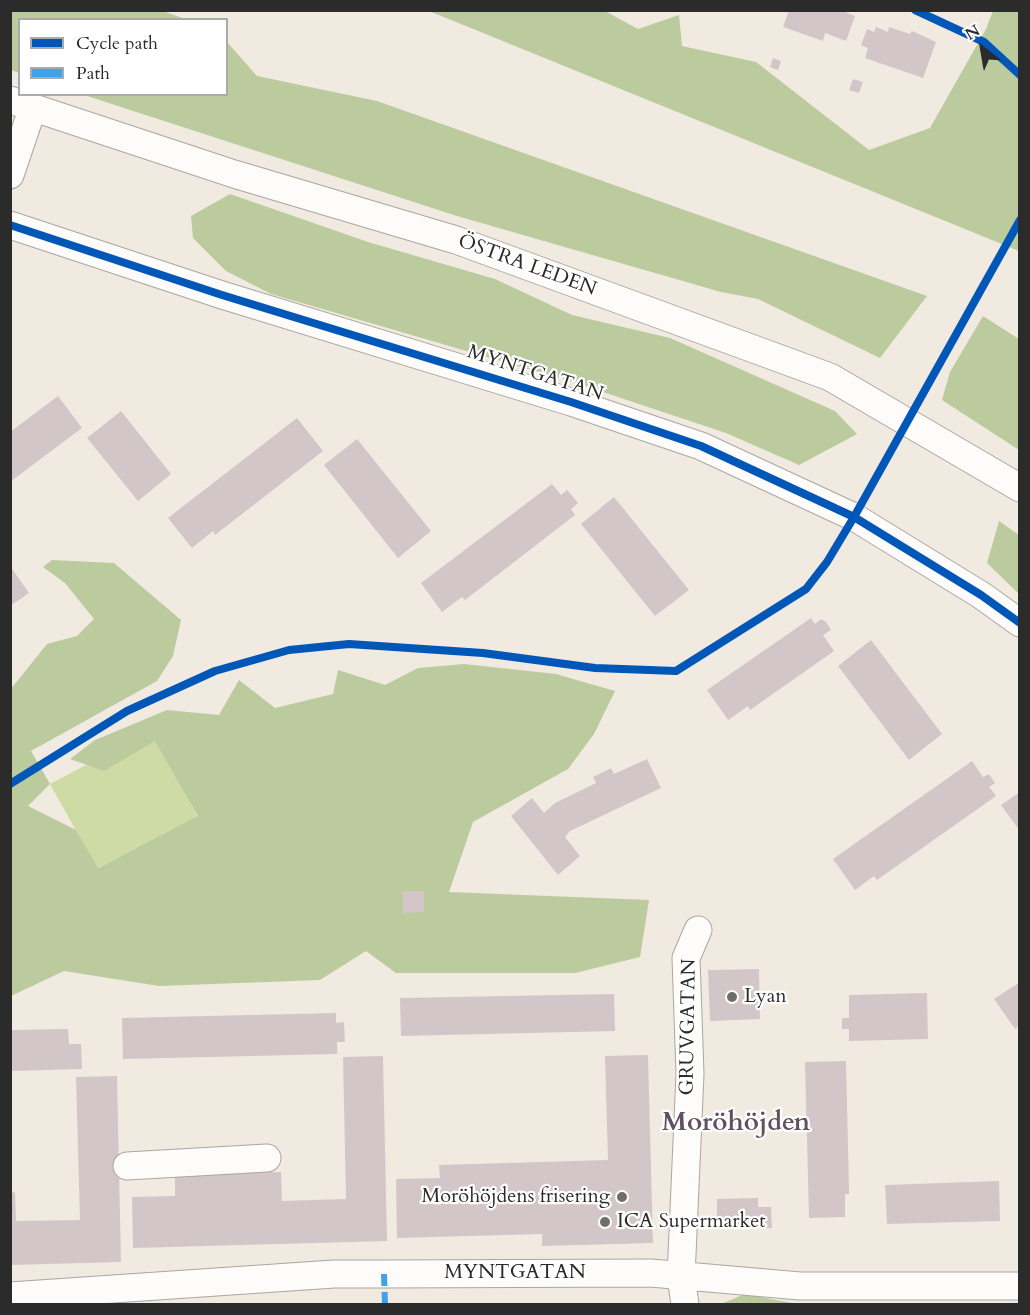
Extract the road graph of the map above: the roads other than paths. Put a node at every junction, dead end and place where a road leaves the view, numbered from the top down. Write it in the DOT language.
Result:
graph roads {
  1 [pos="22,103"];
  2 [pos="10,175"];
  3 [pos="10,225"];
  4 [pos="1020,488"];
  5 [pos="1020,623"];
  6 [pos="698,930"];
  7 [pos="267,1158"];
  8 [pos="127,1166"];
  9 [pos="681,1277"];
  10 [pos="1020,1286"];
  11 [pos="10,1296"];
  12 [pos="685,1305"];
  1 -- 2 [label="street"];
  1 -- 4 [label="street, ÖSTRA LEDEN"];
  3 -- 5 [label="street, MYNTGATAN"];
  6 -- 9 [label="street, GRUVGATAN"];
  7 -- 8 [label="street"];
  9 -- 10 [label="street, MYNTGATAN"];
  9 -- 11 [label="street, MYNTGATAN"];
  9 -- 12 [label="street, GRUVGATAN"];
}
